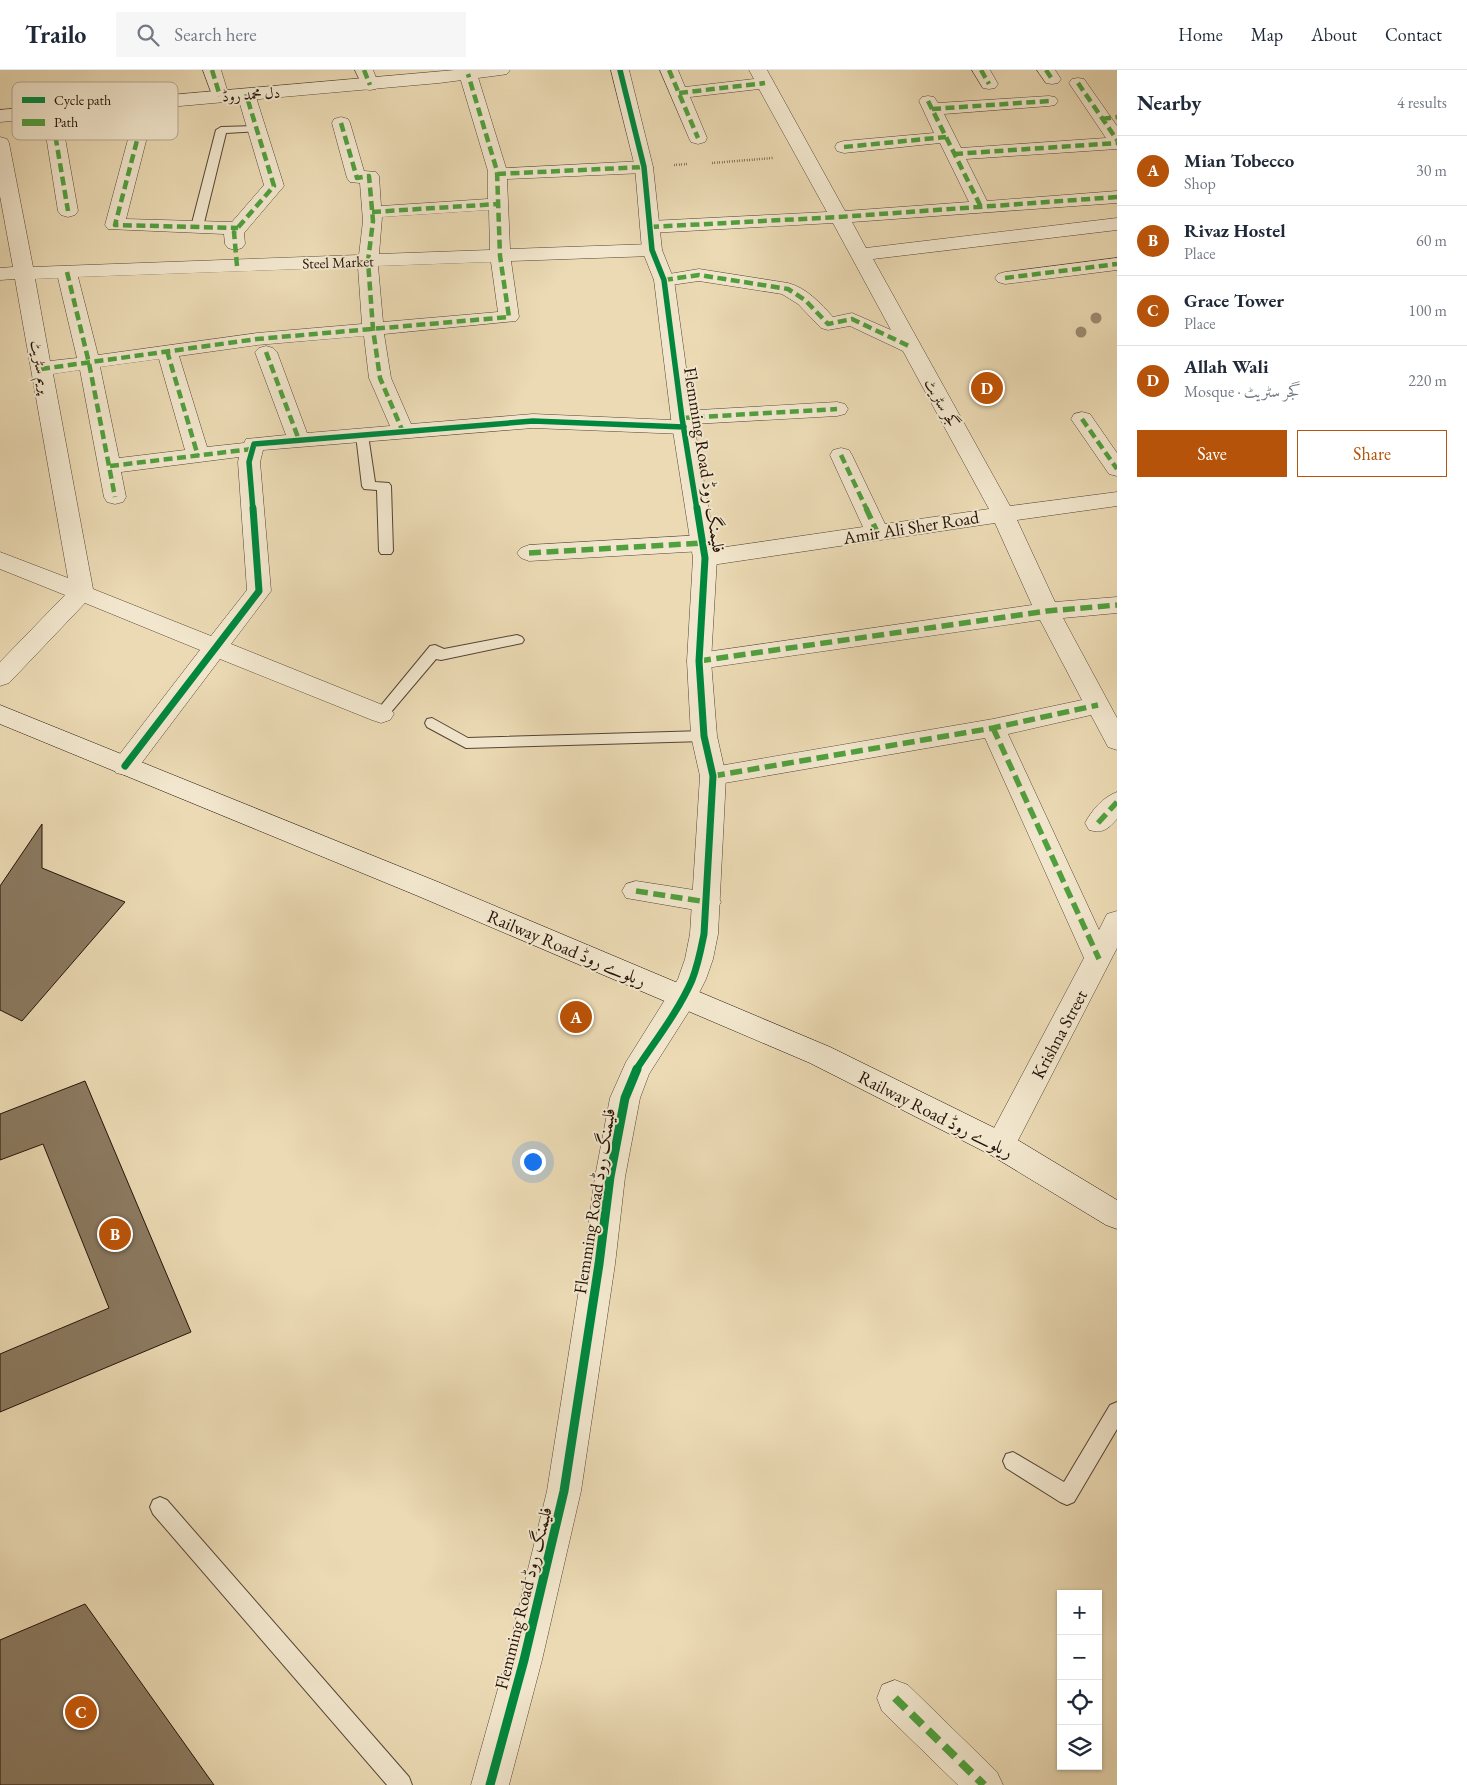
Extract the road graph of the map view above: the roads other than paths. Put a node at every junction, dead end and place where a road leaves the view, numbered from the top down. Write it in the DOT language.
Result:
graph roads {
  1 [pos="212,70"];
  2 [pos="502,70"];
  3 [pos="620,70"];
  4 [pos="669,70"];
  5 [pos="457,73"];
  6 [pos="762,76"];
  7 [pos="367,77"];
  8 [pos="1078,84"];
  9 [pos="679,93"];
  10 [pos="246,94"];
  11 [pos="220,96"];
  12 [pos="178,99"];
  13 [pos="1049,101"];
  14 [pos="1110,118"];
  15 [pos="341,123"];
  16 [pos="257,129"];
  17 [pos="698,138"];
  18 [pos="56,140"];
  19 [pos="136,140"];
  20 [pos="1117,142"];
  21 [pos="0,143"];
  22 [pos="950,146"];
  23 [pos="844,147"];
  24 [pos="644,167"];
  25 [pos="497,174"];
  26 [pos="1117,197"];
  27 [pos="498,204"];
  28 [pos="982,207"];
  29 [pos="68,211"];
  30 [pos="372,212"];
  31 [pos="839,217"];
  32 [pos="1117,224"];
  33 [pos="197,227"];
  34 [pos="238,228"];
  35 [pos="651,238"];
  36 [pos="860,255"];
  37 [pos="500,256"];
  38 [pos="368,261"];
  39 [pos="1117,264"];
  40 [pos="237,266"];
  41 [pos="66,272"];
  42 [pos="0,274"];
  43 [pos="24,274"];
  44 [pos="1005,278"];
  45 [pos="664,280"];
  46 [pos="373,329"];
  47 [pos="911,347"];
  48 [pos="167,351"];
  49 [pos="266,352"];
  50 [pos="88,363"];
  51 [pos="42,369"];
  52 [pos="837,409"];
  53 [pos="1082,419"];
  54 [pos="683,422"];
  55 [pos="403,432"];
  56 [pos="362,435"];
  57 [pos="299,440"];
  58 [pos="252,449"];
  59 [pos="841,455"];
  60 [pos="198,456"];
  61 [pos="110,466"];
  62 [pos="1117,469"];
  63 [pos="115,497"];
  64 [pos="1117,499"];
  65 [pos="1003,514"];
  66 [pos="877,532"];
  67 [pos="386,551"];
  68 [pos="704,551"];
  69 [pos="529,553"];
  70 [pos="0,560"];
  71 [pos="82,592"];
  72 [pos="1117,605"];
  73 [pos="1047,611"];
  74 [pos="517,640"];
  75 [pos="218,647"];
  76 [pos="699,661"];
  77 [pos="0,677"];
  78 [pos="1098,705"];
  79 [pos="0,714"];
  80 [pos="381,714"];
  81 [pos="432,723"];
  82 [pos="993,728"];
  83 [pos="704,736"];
  84 [pos="1117,741"];
  85 [pos="125,766"];
  86 [pos="713,776"];
  87 [pos="1117,802"];
  88 [pos="1098,823"];
  89 [pos="636,891"];
  90 [pos="707,902"];
  91 [pos="1117,922"];
  92 [pos="1099,959"];
  93 [pos="683,997"];
  94 [pos="1000,1145"];
  95 [pos="1117,1216"];
  96 [pos="1117,1411"];
  97 [pos="1013,1461"];
  98 [pos="160,1507"];
  99 [pos="895,1698"];
  100 [pos="401,1785"];
  101 [pos="490,1785"];
  102 [pos="984,1785"];
  1 -- 11 [label="street"];
  2 -- 5 [label="street, دل محمد روڈ"];
  3 -- 24 [label="street, Flemming Road فلیمنگ روڈ"];
  4 -- 9 [label="street"];
  5 -- 7 [label="street, دل محمد روڈ"];
  5 -- 25 [label="street"];
  6 -- 9 [label="street"];
  6 -- 31 [label="street, گجر سٹریٹ"];
  7 -- 10 [label="street, دل محمد روڈ"];
  8 -- 14 [label="street"];
  9 -- 17 [label="street"];
  10 -- 11 [label="street, دل محمد روڈ"];
  10 -- 16 [label="street"];
  11 -- 12 [label="street, دل محمد روڈ"];
  13 -- 22 [label="street"];
  14 -- 20 [label="street"];
  15 -- 30 [label="street"];
  16 -- 33 [label="lane"];
  16 -- 34 [label="street"];
  18 -- 29 [label="street"];
  19 -- 33 [label="street"];
  20 -- 22 [label="street"];
  21 -- 43 [label="street, پریم سٹریٹ"];
  22 -- 23 [label="street"];
  22 -- 28 [label="street"];
  24 -- 25 [label="street"];
  24 -- 35 [label="street, Flemming Road فلیمنگ روڈ"];
  25 -- 27 [label="street"];
  26 -- 28 [label="street, Steel Market"];
  27 -- 30 [label="street"];
  27 -- 37 [label="street"];
  28 -- 31 [label="street, Steel Market"];
  30 -- 38 [label="street"];
  31 -- 35 [label="street, Steel Market"];
  31 -- 36 [label="street, گجر سٹریٹ"];
  32 -- 36 [label="street"];
  33 -- 34 [label="street"];
  34 -- 40 [label="street"];
  35 -- 37 [label="street, Steel Market"];
  35 -- 45 [label="street, Flemming Road فلیمنگ روڈ"];
  36 -- 47 [label="street, گجر سٹریٹ"];
  37 -- 38 [label="street, Steel Market"];
  37 -- 46 [label="street"];
  38 -- 40 [label="street, Steel Market"];
  38 -- 46 [label="street"];
  39 -- 44 [label="street"];
  40 -- 41 [label="street, Steel Market"];
  41 -- 43 [label="street, Steel Market"];
  41 -- 50 [label="street"];
  42 -- 43 [label="street, Steel Market"];
  43 -- 51 [label="street, پریم سٹریٹ"];
  45 -- 47 [label="street"];
  45 -- 54 [label="street, Flemming Road فلیمنگ روڈ"];
  46 -- 48 [label="street"];
  46 -- 55 [label="street"];
  47 -- 65 [label="street, گجر سٹریٹ"];
  48 -- 50 [label="street"];
  48 -- 60 [label="street"];
  49 -- 57 [label="street"];
  50 -- 51 [label="street"];
  50 -- 61 [label="street"];
  51 -- 71 [label="street, پریم سٹریٹ"];
  52 -- 54 [label="street"];
  53 -- 62 [label="street"];
  54 -- 55 [label="street"];
  54 -- 68 [label="street, Flemming Road فلیمنگ روڈ"];
  55 -- 56 [label="street"];
  56 -- 57 [label="street"];
  56 -- 67 [label="lane"];
  57 -- 58 [label="street"];
  58 -- 60 [label="street"];
  58 -- 75 [label="street"];
  59 -- 66 [label="street"];
  60 -- 61 [label="street"];
  61 -- 63 [label="street"];
  64 -- 65 [label="street, Amir Ali Sher Road"];
  65 -- 66 [label="street, Amir Ali Sher Road"];
  65 -- 73 [label="street, گجر سٹریٹ"];
  66 -- 68 [label="street, Amir Ali Sher Road"];
  68 -- 69 [label="street, Amir Ali Sher Road"];
  68 -- 76 [label="street, Flemming Road فلیمنگ روڈ"];
  70 -- 71 [label="street"];
  71 -- 75 [label="street"];
  71 -- 77 [label="street"];
  72 -- 73 [label="street"];
  73 -- 76 [label="street"];
  73 -- 78 [label="street, گجر سٹریٹ"];
  74 -- 80 [label="lane"];
  75 -- 80 [label="street"];
  75 -- 85 [label="street"];
  76 -- 83 [label="street, Flemming Road فلیمنگ روڈ"];
  78 -- 82 [label="street"];
  78 -- 84 [label="street, گجر سٹریٹ"];
  79 -- 85 [label="street, Railway Road ریلوے روڈ"];
  81 -- 83 [label="lane"];
  82 -- 86 [label="street"];
  82 -- 92 [label="street"];
  83 -- 86 [label="street, Flemming Road فلیمنگ روڈ"];
  85 -- 93 [label="street, Railway Road ریلوے روڈ"];
  86 -- 90 [label="street, Flemming Road فلیمنگ روڈ"];
  87 -- 88 [label="street"];
  89 -- 90 [label="street"];
  90 -- 93 [label="street, Flemming Road فلیمنگ روڈ"];
  91 -- 92 [label="street, Krishna Street"];
  92 -- 94 [label="street, Krishna Street"];
  93 -- 94 [label="street, Railway Road ریلوے روڈ"];
  93 -- 101 [label="street, Flemming Road فلیمنگ روڈ"];
  94 -- 95 [label="street, Railway Road ریلوے روڈ"];
  96 -- 97 [label="lane"];
  98 -- 100 [label="lane"];
  99 -- 102 [label="street"];
}
